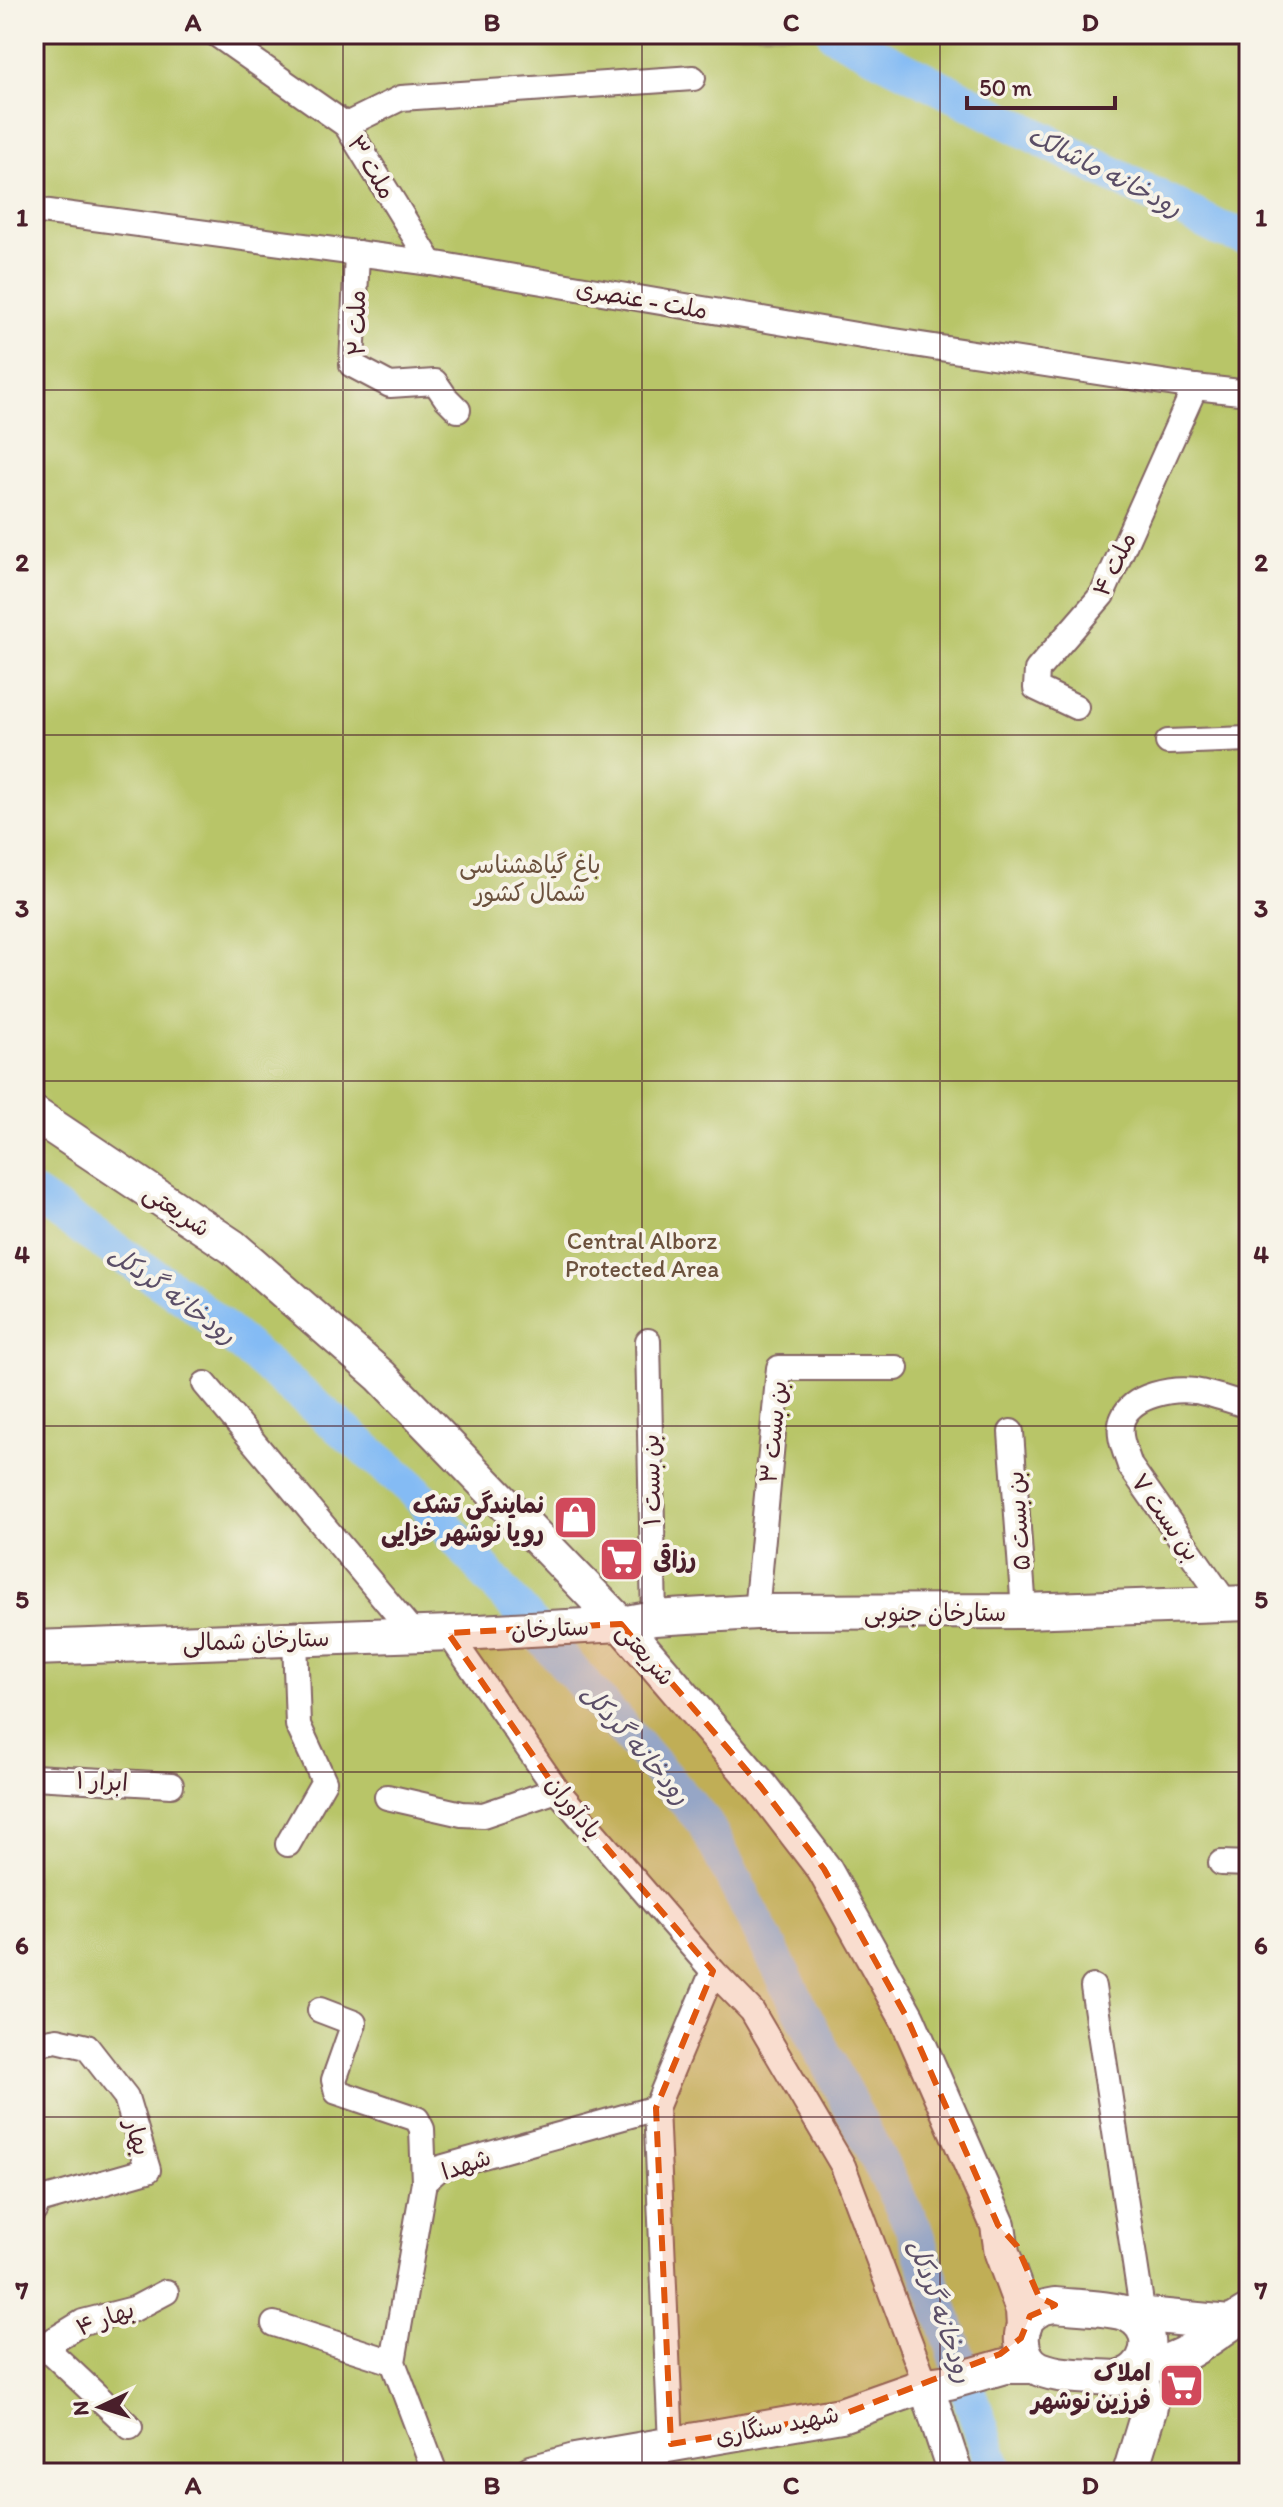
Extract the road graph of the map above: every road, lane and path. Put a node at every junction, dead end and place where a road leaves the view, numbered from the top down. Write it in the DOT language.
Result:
graph roads {
  1 [pos="216,34"];
  2 [pos="693,78"];
  3 [pos="346,125"];
  4 [pos="34,210"];
  5 [pos="357,253"];
  6 [pos="431,263"];
  7 [pos="1195,387"];
  8 [pos="1249,393"];
  9 [pos="458,410"];
  10 [pos="1076,707"];
  11 [pos="1249,739"];
  12 [pos="1168,742"];
  13 [pos="34,1114"];
  14 [pos="648,1341"];
  15 [pos="896,1368"];
  16 [pos="205,1384"];
  17 [pos="1249,1406"];
  18 [pos="1011,1432"];
  19 [pos="1237,1603"];
  20 [pos="1024,1611"];
  21 [pos="756,1612"];
  22 [pos="637,1621"];
  23 [pos="463,1632"];
  24 [pos="414,1634"];
  25 [pos="295,1639"];
  26 [pos="34,1648"];
  27 [pos="34,1777"];
  28 [pos="171,1785"];
  29 [pos="557,1790"];
  30 [pos="387,1797"];
  31 [pos="288,1844"];
  32 [pos="1221,1863"];
  33 [pos="1249,1864"];
  34 [pos="713,1971"];
  35 [pos="1093,1987"];
  36 [pos="320,2010"];
  37 [pos="34,2044"];
  38 [pos="656,2108"];
  39 [pos="424,2182"];
  40 [pos="36,2203"];
  41 [pos="998,2225"];
  42 [pos="166,2292"];
  43 [pos="1055,2305"];
  44 [pos="1134,2315"];
  45 [pos="1239,2317"];
  46 [pos="274,2324"];
  47 [pos="39,2346"];
  48 [pos="1017,2350"];
  49 [pos="393,2362"];
  50 [pos="1132,2372"];
  51 [pos="940,2379"];
  52 [pos="130,2427"];
  53 [pos="671,2444"];
  54 [pos="576,2467"];
  55 [pos="435,2473"];
  56 [pos="531,2473"];
  57 [pos="955,2473"];
  58 [pos="1130,2473"];
  1 -- 3 [label="street, ملت ۳"];
  2 -- 3 [label="street"];
  3 -- 6 [label="street, ملت ۳"];
  4 -- 5 [label="street, ملت - عنصری"];
  5 -- 6 [label="street, ملت - عنصری"];
  5 -- 9 [label="street, ملت ۲"];
  6 -- 7 [label="street, ملت - عنصری"];
  7 -- 8 [label="street, ملت - عنصری"];
  7 -- 10 [label="street, ملت ۴"];
  11 -- 12 [label="street"];
  13 -- 22 [label="street, شریعتی"];
  14 -- 22 [label="street, بن بست ۱"];
  15 -- 21 [label="street, بن بست ۳"];
  16 -- 24 [label="street"];
  17 -- 19 [label="street, بن بست ۷"];
  18 -- 20 [label="street, بن بست ۵"];
  19 -- 20 [label="street, ستارخان جنوبی"];
  20 -- 21 [label="street, ستارخان جنوبی"];
  21 -- 22 [label="street, ستارخان جنوبی"];
  22 -- 23 [label="street, ستارخان"];
  22 -- 41 [label="street, شریعتی"];
  23 -- 24 [label="street, ستارخان شمالی"];
  23 -- 29 [label="street, یادآوران"];
  24 -- 25 [label="street, ستارخان شمالی"];
  25 -- 26 [label="street, ستارخان شمالی"];
  25 -- 31 [label="street"];
  27 -- 28 [label="street, ابرار ۱"];
  29 -- 30 [label="street"];
  29 -- 34 [label="street, یادآوران"];
  32 -- 33 [label="street"];
  34 -- 38 [label="street"];
  34 -- 51 [label="street, یادآوران"];
  35 -- 44 [label="street"];
  36 -- 39 [label="street"];
  37 -- 40 [label="street, بهار"];
  38 -- 39 [label="street, شهدا"];
  38 -- 53 [label="street"];
  39 -- 49 [label="street, شهدا"];
  41 -- 43 [label="street"];
  41 -- 48 [label="street"];
  42 -- 47 [label="street, بهار ۴"];
  43 -- 44 [label="street"];
  43 -- 48 [label="street"];
  44 -- 45 [label="street"];
  44 -- 50 [label="street"];
  45 -- 50 [label="street"];
  46 -- 49 [label="street"];
  47 -- 52 [label="street"];
  48 -- 50 [label="street"];
  48 -- 51 [label="street, شهید سنگاری"];
  49 -- 55 [label="street"];
  50 -- 58 [label="street"];
  51 -- 53 [label="street, شهید سنگاری"];
  51 -- 57 [label="street"];
  53 -- 54 [label="street, شهید سنگاری"];
  54 -- 56 [label="street, شهید سنگاری"];
}
